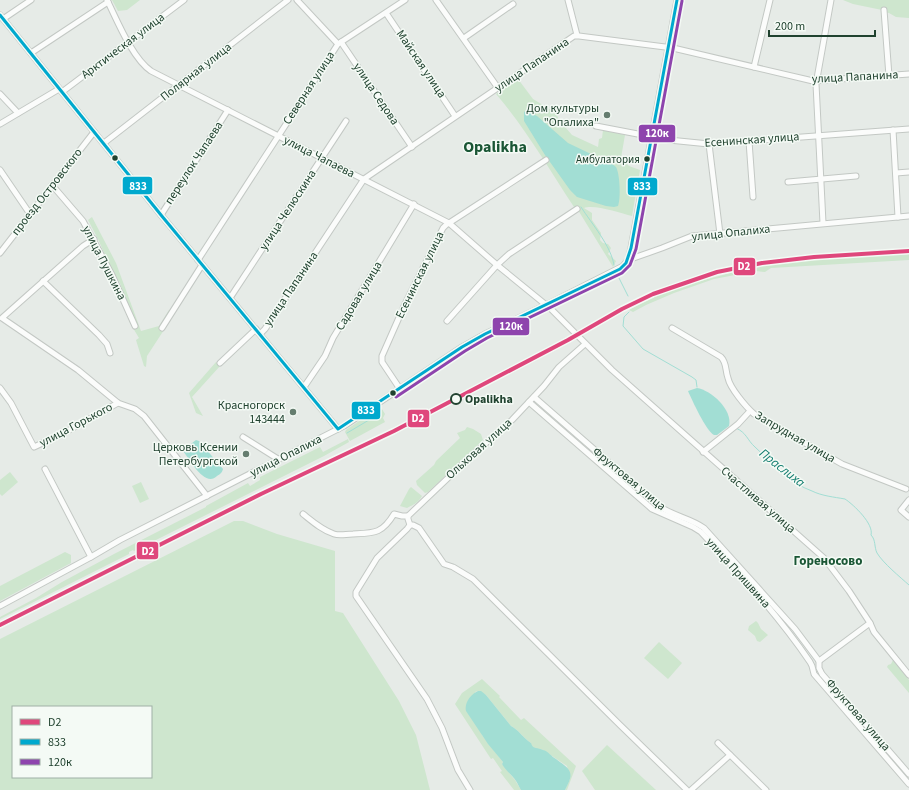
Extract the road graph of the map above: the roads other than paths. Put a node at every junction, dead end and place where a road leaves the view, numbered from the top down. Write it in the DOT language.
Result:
graph roads {
  1 [pos="31,0"];
  2 [pos="184,0"];
  3 [pos="288,0"];
  4 [pos="297,0"];
  5 [pos="405,0"];
  6 [pos="436,0"];
  7 [pos="568,0"];
  8 [pos="677,0"];
  9 [pos="770,0"];
  10 [pos="832,0"];
  11 [pos="108,1"];
  12 [pos="513,4"];
  13 [pos="884,10"];
  14 [pos="386,12"];
  15 [pos="2,17"];
  16 [pos="577,35"];
  17 [pos="464,38"];
  18 [pos="129,42"];
  19 [pos="339,43"];
  20 [pos="668,47"];
  21 [pos="31,53"];
  22 [pos="754,68"];
  23 [pos="909,74"];
  24 [pos="889,76"];
  25 [pos="817,81"];
  26 [pos="179,86"];
  27 [pos="498,88"];
  28 [pos="61,90"];
  29 [pos="0,94"];
  30 [pos="228,110"];
  31 [pos="18,113"];
  32 [pos="455,116"];
  33 [pos="346,121"];
  34 [pos="0,124"];
  35 [pos="596,126"];
  36 [pos="909,129"];
  37 [pos="893,130"];
  38 [pos="94,132"];
  39 [pos="278,136"];
  40 [pos="652,136"];
  41 [pos="819,136"];
  42 [pos="749,141"];
  43 [pos="104,143"];
  44 [pos="709,144"];
  45 [pos="412,147"];
  46 [pos="322,158"];
  47 [pos="546,160"];
  48 [pos="0,170"];
  49 [pos="909,172"];
  50 [pos="896,173"];
  51 [pos="856,176"];
  52 [pos="821,178"];
  53 [pos="364,179"];
  54 [pos="788,182"];
  55 [pos="52,185"];
  56 [pos="753,197"];
  57 [pos="414,204"];
  58 [pos="576,209"];
  59 [pos="30,214"];
  60 [pos="161,215"];
  61 [pos="909,216"];
  62 [pos="898,217"];
  63 [pos="449,223"];
  64 [pos="823,223"];
  65 [pos="720,234"];
  66 [pos="94,239"];
  67 [pos="0,253"];
  68 [pos="198,260"];
  69 [pos="628,260"];
  70 [pos="202,265"];
  71 [pos="497,265"];
  72 [pos="43,281"];
  73 [pos="230,298"];
  74 [pos="546,305"];
  75 [pos="447,321"];
  76 [pos="135,326"];
  77 [pos="162,328"];
  78 [pos="672,328"];
  79 [pos="258,332"];
  80 [pos="585,344"];
  81 [pos="110,353"];
  82 [pos="220,362"];
  83 [pos="304,387"];
  84 [pos="0,388"];
  85 [pos="400,389"];
  86 [pos="534,397"];
  87 [pos="529,402"];
  88 [pos="118,403"];
  89 [pos="750,411"];
  90 [pos="338,429"];
  91 [pos="243,437"];
  92 [pos="703,452"];
  93 [pos="278,460"];
  94 [pos="45,469"];
  95 [pos="906,489"];
  96 [pos="207,496"];
  97 [pos="909,500"];
  98 [pos="304,514"];
  99 [pos="909,518"];
  100 [pos="409,520"];
  101 [pos="91,557"];
  102 [pos="0,606"];
  103 [pos="870,623"];
  104 [pos="819,661"];
  105 [pos="909,675"];
  106 [pos="718,743"];
  107 [pos="730,755"];
  108 [pos="909,774"];
  109 [pos="909,784"];
  110 [pos="470,790"];
  111 [pos="687,790"];
  112 [pos="691,790"];
  113 [pos="766,790"];
  1 -- 15 [label="street"];
  2 -- 18 [label="street, Арктическая улица"];
  3 -- 26 [label="street, Полярная улица"];
  4 -- 19 [label="street, улица Седова"];
  5 -- 14 [label="street, Северная улица"];
  6 -- 17 [label="street"];
  7 -- 16 [label="street"];
  8 -- 20 [label="street"];
  9 -- 22 [label="street"];
  10 -- 25 [label="street"];
  11 -- 18 [label="street, улица Чапаева"];
  11 -- 21 [label="street"];
  12 -- 17 [label="street"];
  13 -- 24 [label="street"];
  14 -- 19 [label="street, Северная улица"];
  14 -- 32 [label="street, Майская улица"];
  15 -- 21 [label="street"];
  16 -- 20 [label="street, улица Папанина"];
  16 -- 27 [label="street, улица Папанина"];
  17 -- 27 [label="street"];
  18 -- 26 [label="street, улица Чапаева"];
  18 -- 28 [label="street, Арктическая улица"];
  19 -- 39 [label="street, Северная улица"];
  19 -- 45 [label="street, улица Седова"];
  20 -- 22 [label="street, улица Папанина"];
  20 -- 40 [label="street"];
  21 -- 28 [label="street"];
  22 -- 25 [label="street, улица Папанина"];
  23 -- 24 [label="street, улица Папанина"];
  24 -- 25 [label="street, улица Папанина"];
  25 -- 41 [label="street"];
  26 -- 30 [label="street, улица Чапаева"];
  26 -- 43 [label="street, Полярная улица"];
  27 -- 32 [label="street, улица Папанина"];
  28 -- 31 [label="street, Арктическая улица"];
  28 -- 38 [label="street"];
  29 -- 31 [label="street"];
  30 -- 39 [label="street, улица Чапаева"];
  30 -- 60 [label="street, переулок Чапаева"];
  31 -- 34 [label="street, Арктическая улица"];
  32 -- 45 [label="street, улица Папанина"];
  33 -- 46 [label="street, улица Челюскина"];
  35 -- 40 [label="street, Есенинская улица"];
  36 -- 37 [label="street, Есенинская улица"];
  37 -- 41 [label="street, Есенинская улица"];
  37 -- 50 [label="street"];
  38 -- 43 [label="street"];
  38 -- 55 [label="street, проезд Островского"];
  39 -- 46 [label="street, улица Чапаева"];
  39 -- 68 [label="street, Северная улица"];
  40 -- 44 [label="street, Есенинская улица"];
  40 -- 69 [label="street"];
  41 -- 42 [label="street, Есенинская улица"];
  41 -- 52 [label="street"];
  42 -- 44 [label="street, Есенинская улица"];
  42 -- 56 [label="street"];
  43 -- 60 [label="street"];
  44 -- 65 [label="street"];
  45 -- 53 [label="street, улица Папанина"];
  46 -- 53 [label="street, улица Чапаева"];
  46 -- 73 [label="street, улица Челюскина"];
  47 -- 63 [label="street, Есенинская улица"];
  48 -- 59 [label="street"];
  49 -- 50 [label="street"];
  50 -- 62 [label="street"];
  51 -- 52 [label="street"];
  52 -- 54 [label="street"];
  52 -- 64 [label="street"];
  53 -- 57 [label="street, улица Чапаева"];
  53 -- 79 [label="street, улица Папанина"];
  55 -- 59 [label="street, проезд Островского"];
  55 -- 66 [label="street, улица Пушкина"];
  57 -- 63 [label="street, улица Чапаева"];
  57 -- 83 [label="street, Садовая улица"];
  58 -- 71 [label="street"];
  59 -- 67 [label="street, проезд Островского"];
  60 -- 68 [label="street"];
  61 -- 62 [label="street, улица Опалиха"];
  62 -- 64 [label="street, улица Опалиха"];
  63 -- 71 [label="street, улица Чапаева"];
  63 -- 85 [label="street, Есенинская улица"];
  64 -- 65 [label="street, улица Опалиха"];
  65 -- 69 [label="street, улица Опалиха"];
  66 -- 72 [label="street"];
  66 -- 76 [label="street, улица Пушкина"];
  68 -- 70 [label="street"];
  69 -- 74 [label="street, улица Опалиха"];
  70 -- 73 [label="street"];
  70 -- 77 [label="street"];
  71 -- 74 [label="street, улица Чапаева"];
  71 -- 75 [label="street"];
  72 -- 81 [label="street"];
  72 -- 88 [label="street"];
  73 -- 79 [label="street"];
  74 -- 80 [label="street, улица Чапаева"];
  74 -- 85 [label="street, улица Опалиха"];
  78 -- 89 [label="street, Запрудная улица"];
  79 -- 82 [label="street"];
  79 -- 83 [label="street"];
  80 -- 86 [label="street, Ольховая улица"];
  80 -- 92 [label="street, Счастливая улица"];
  83 -- 90 [label="street"];
  84 -- 88 [label="street, улица Горького"];
  85 -- 90 [label="street, улица Опалиха"];
  86 -- 87 [label="street, Ольховая улица"];
  86 -- 104 [label="street, Фруктовая улица"];
  87 -- 100 [label="street, Ольховая улица"];
  87 -- 109 [label="street, улица Пришвина"];
  88 -- 96 [label="street"];
  89 -- 92 [label="street"];
  89 -- 95 [label="street, Запрудная улица"];
  90 -- 93 [label="street, улица Опалиха"];
  91 -- 93 [label="street"];
  92 -- 103 [label="street, Счастливая улица"];
  93 -- 96 [label="street, улица Опалиха"];
  94 -- 101 [label="street"];
  96 -- 101 [label="street, улица Опалиха"];
  97 -- 99 [label="street"];
  98 -- 100 [label="street"];
  100 -- 110 [label="street, Ольховая улица"];
  100 -- 111 [label="street"];
  101 -- 102 [label="street, улица Опалиха"];
  103 -- 104 [label="street"];
  103 -- 105 [label="street, Счастливая улица"];
  104 -- 108 [label="street, Фруктовая улица"];
  106 -- 107 [label="street"];
  107 -- 112 [label="street"];
  107 -- 113 [label="street"];
}
